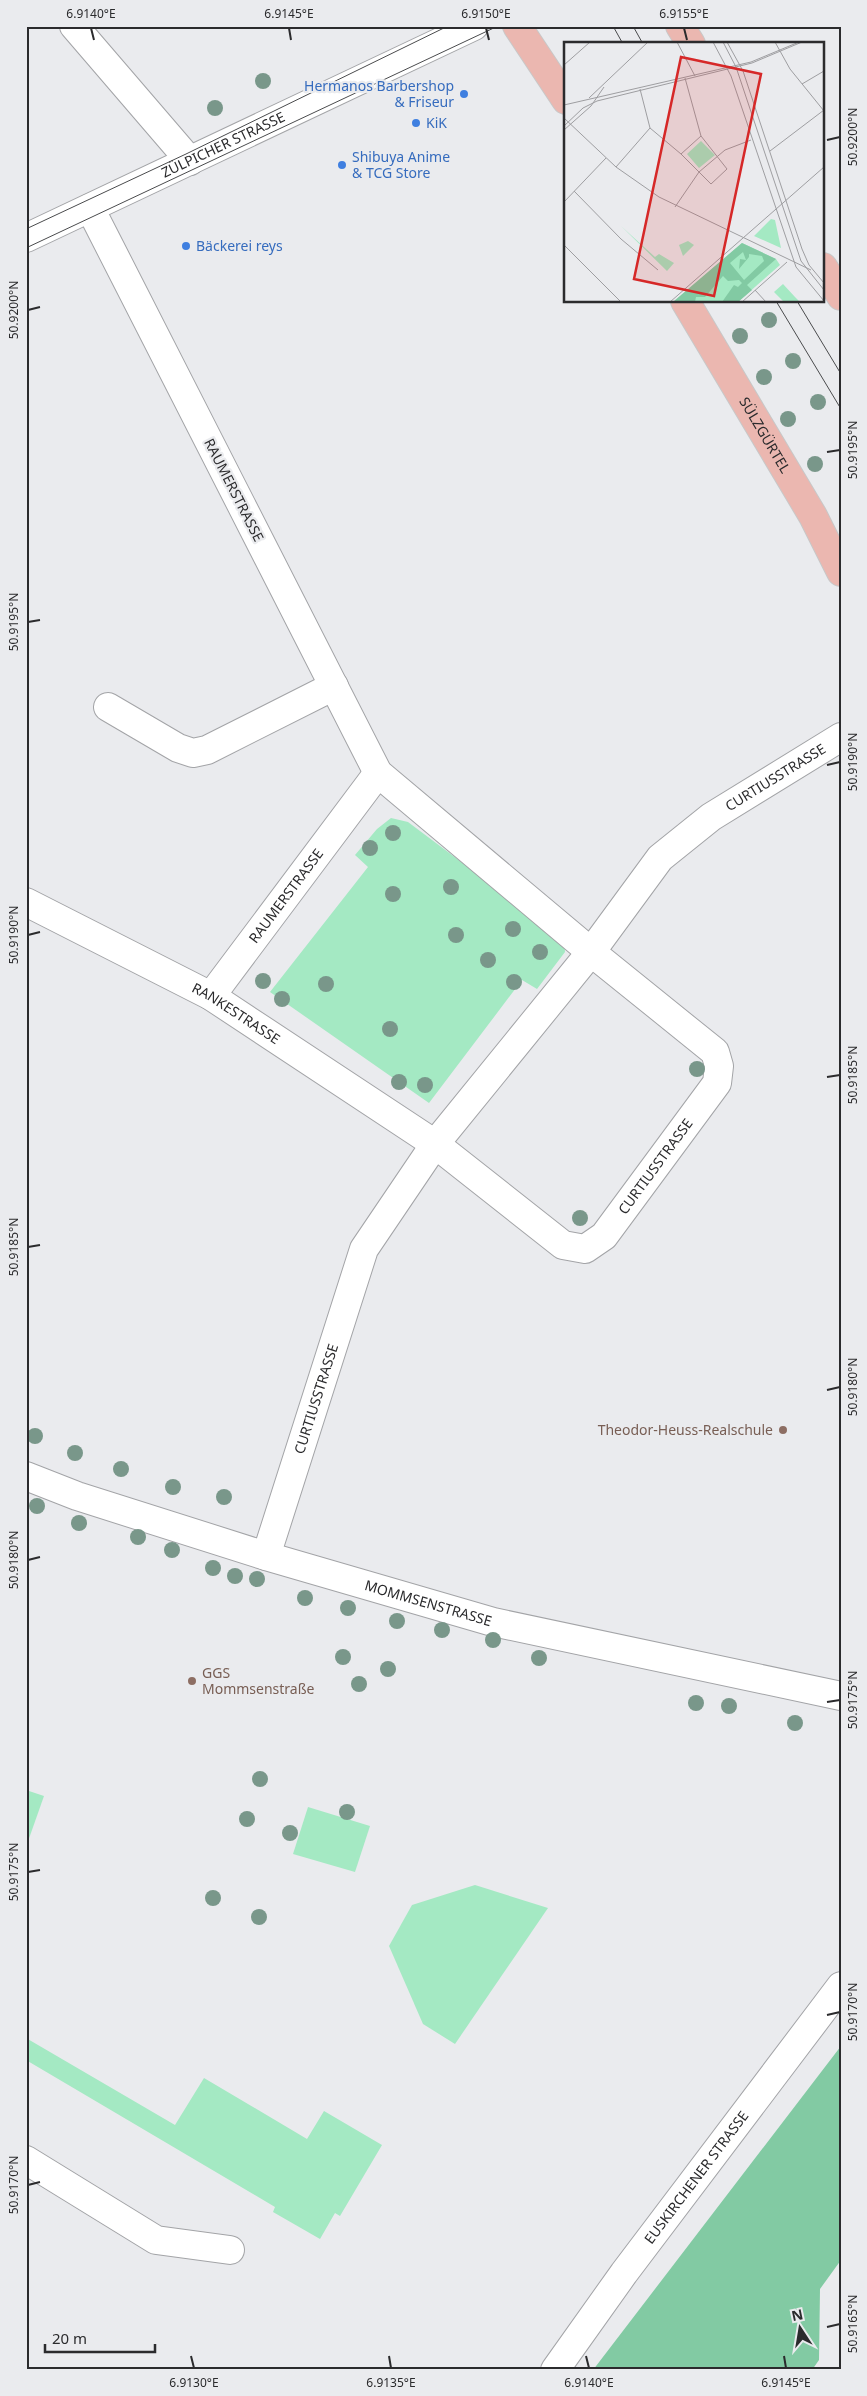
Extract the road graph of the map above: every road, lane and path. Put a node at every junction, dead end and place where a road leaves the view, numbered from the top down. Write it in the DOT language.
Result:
graph roads {
  1 [pos="74,26"];
  2 [pos="474,26"];
  3 [pos="517,26"];
  4 [pos="680,26"];
  5 [pos="690,42"];
  6 [pos="564,97"];
  7 [pos="190,161"];
  8 [pos="90,208"];
  9 [pos="26,238"];
  10 [pos="824,269"];
  11 [pos="841,296"];
  12 [pos="686,302"];
  13 [pos="841,572"];
  14 [pos="334,686"];
  15 [pos="108,707"];
  16 [pos="841,737"];
  17 [pos="378,773"];
  18 [pos="26,902"];
  19 [pos="591,952"];
  20 [pos="211,996"];
  21 [pos="435,1144"];
  22 [pos="26,1476"];
  23 [pos="266,1556"];
  24 [pos="841,1696"];
  25 [pos="841,1986"];
  26 [pos="26,2160"];
  27 [pos="230,2250"];
  28 [pos="555,2370"];
  1 -- 7 [label="street"];
  2 -- 7 [label="street, ZÜLPICHER STRASSE"];
  3 -- 6 [label="main road"];
  4 -- 5 [label="main road"];
  7 -- 8 [label="street, ZÜLPICHER STRASSE"];
  8 -- 9 [label="street, ZÜLPICHER STRASSE"];
  8 -- 14 [label="street, RAUMERSTRASSE"];
  10 -- 11 [label="main road"];
  12 -- 13 [label="main road, SÜLZGÜRTEL"];
  14 -- 15 [label="street"];
  14 -- 17 [label="street, RAUMERSTRASSE"];
  16 -- 19 [label="street, CURTIUSSTRASSE"];
  17 -- 19 [label="street, RAUMERSTRASSE"];
  17 -- 20 [label="street, RAUMERSTRASSE"];
  18 -- 20 [label="street, RANKESTRASSE"];
  19 -- 21 [label="street, CURTIUSSTRASSE"];
  19 -- 21 [label="street, CURTIUSSTRASSE"];
  20 -- 21 [label="street, RANKESTRASSE"];
  21 -- 23 [label="street, CURTIUSSTRASSE"];
  22 -- 23 [label="street, MOMMSENSTRASSE"];
  23 -- 24 [label="street, MOMMSENSTRASSE"];
  25 -- 28 [label="street, EUSKIRCHENER STRASSE"];
  26 -- 27 [label="street"];
}
